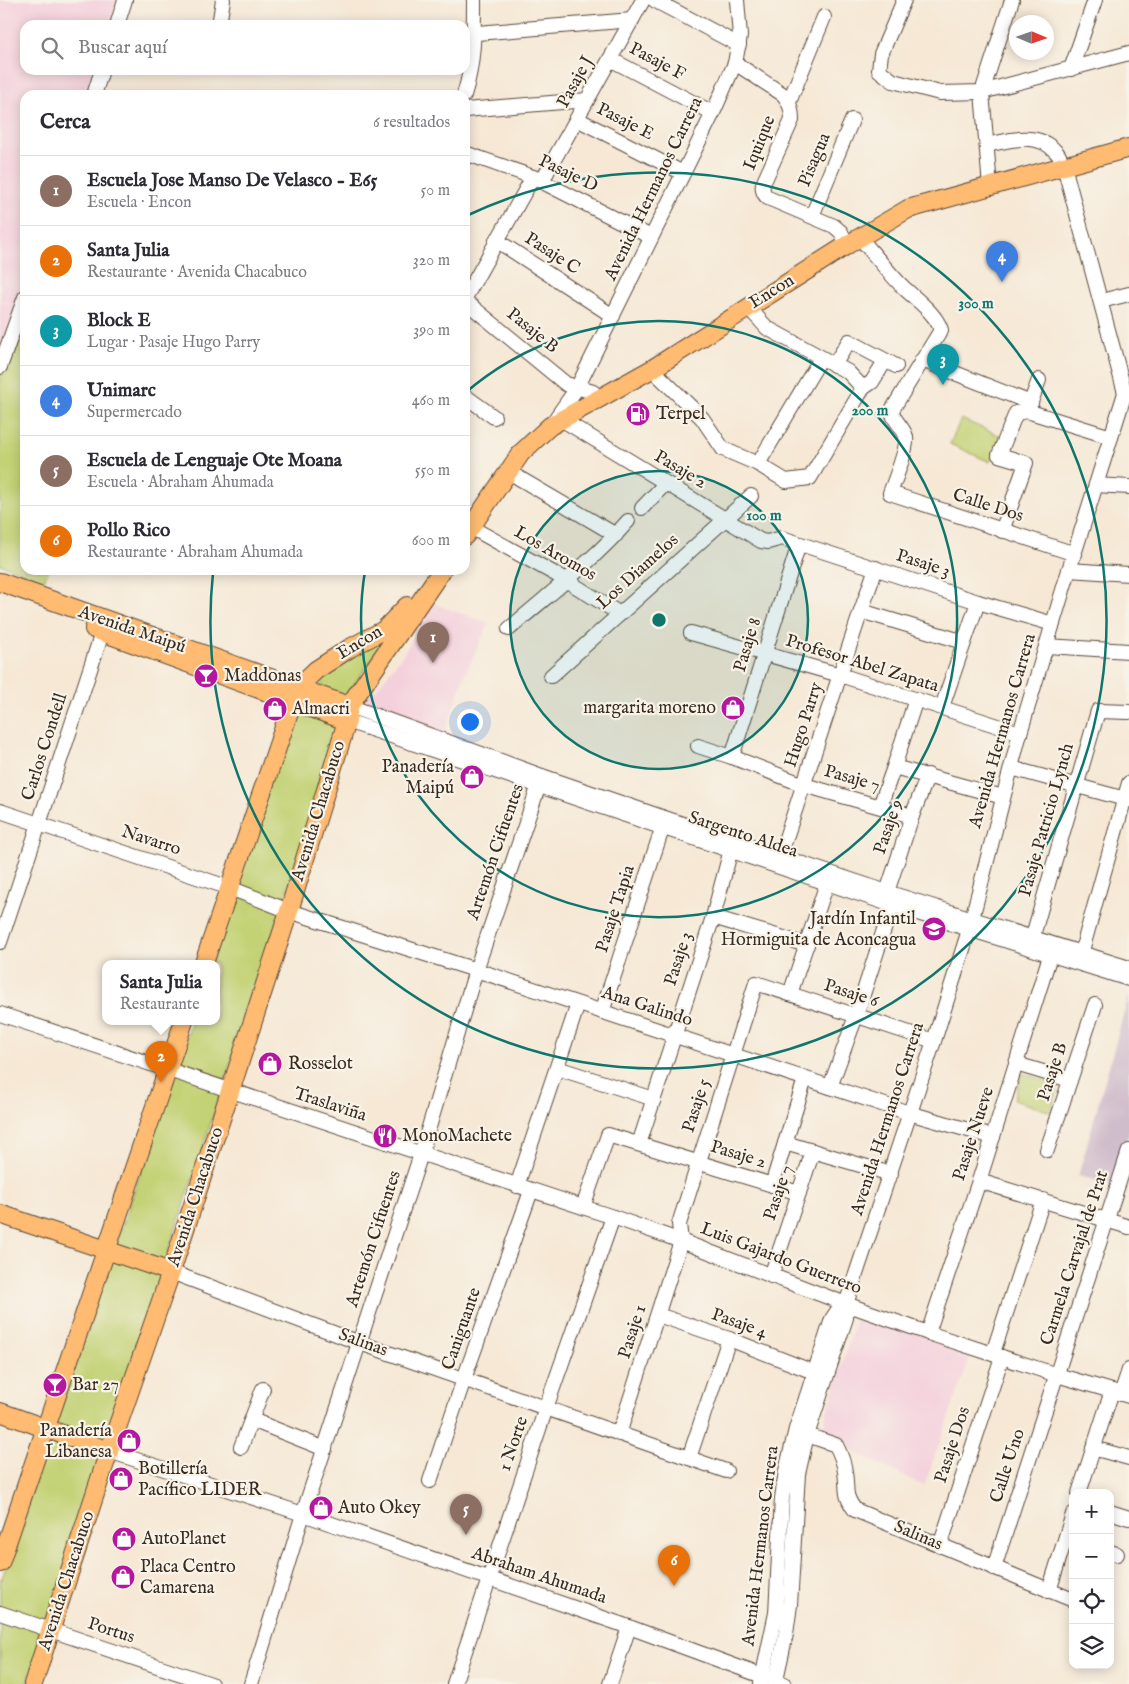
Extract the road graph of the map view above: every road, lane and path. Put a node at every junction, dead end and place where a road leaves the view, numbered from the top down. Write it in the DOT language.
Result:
graph roads {
  1 [pos="126,0"];
  2 [pos="223,0"];
  3 [pos="474,0"];
  4 [pos="643,0"];
  5 [pos="654,0"];
  6 [pos="737,0"];
  7 [pos="904,0"];
  8 [pos="1012,0"];
  9 [pos="1094,0"];
  10 [pos="824,17"];
  11 [pos="119,20"];
  12 [pos="219,20"];
  13 [pos="632,20"];
  14 [pos="470,34"];
  15 [pos="739,46"];
  16 [pos="1129,53"];
  17 [pos="610,59"];
  18 [pos="735,63"];
  19 [pos="1071,69"];
  20 [pos="100,75"];
  21 [pos="469,75"];
  22 [pos="96,90"];
  23 [pos="465,90"];
  24 [pos="982,92"];
  25 [pos="587,100"];
  26 [pos="789,102"];
  27 [pos="470,110"];
  28 [pos="713,113"];
  29 [pos="577,119"];
  30 [pos="852,120"];
  31 [pos="986,146"];
  32 [pos="1129,148"];
  33 [pos="470,155"];
  34 [pos="1064,166"];
  35 [pos="683,173"];
  36 [pos="537,179"];
  37 [pos="990,187"];
  38 [pos="812,216"];
  39 [pos="651,236"];
  40 [pos="496,240"];
  41 [pos="853,241"];
  42 [pos="470,290"];
  43 [pos="1129,294"];
  44 [pos="1101,301"];
  45 [pos="470,304"];
  46 [pos="748,307"];
  47 [pos="20,314"];
  48 [pos="613,316"];
  49 [pos="821,358"];
  50 [pos="922,360"];
  51 [pos="834,365"];
  52 [pos="0,367"];
  53 [pos="652,368"];
  54 [pos="1039,380"];
  55 [pos="577,388"];
  56 [pos="863,388"];
  57 [pos="1127,393"];
  58 [pos="600,398"];
  59 [pos="470,400"];
  60 [pos="1029,407"];
  61 [pos="494,417"];
  62 [pos="555,422"];
  63 [pos="1111,437"];
  64 [pos="758,464"];
  65 [pos="507,471"];
  66 [pos="665,484"];
  67 [pos="1096,485"];
  68 [pos="1129,487"];
  69 [pos="751,496"];
  70 [pos="642,508"];
  71 [pos="725,518"];
  72 [pos="628,521"];
  73 [pos="470,525"];
  74 [pos="1002,531"];
  75 [pos="470,533"];
  76 [pos="616,535"];
  77 [pos="782,538"];
  78 [pos="798,544"];
  79 [pos="1075,554"];
  80 [pos="876,568"];
  81 [pos="1069,570"];
  82 [pos="1129,574"];
  83 [pos="432,575"];
  84 [pos="439,575"];
  85 [pos="566,580"];
  86 [pos="0,582"];
  87 [pos="0,595"];
  88 [pos="978,602"];
  89 [pos="861,611"];
  90 [pos="620,614"];
  91 [pos="1053,624"];
  92 [pos="104,627"];
  93 [pos="508,629"];
  94 [pos="691,633"];
  95 [pos="964,642"];
  96 [pos="1046,646"];
  97 [pos="1129,650"];
  98 [pos="765,654"];
  99 [pos="840,675"];
  100 [pos="551,676"];
  101 [pos="295,694"];
  102 [pos="916,699"];
  103 [pos="942,707"];
  104 [pos="1129,712"];
  105 [pos="348,714"];
  106 [pos="1020,733"];
  107 [pos="698,746"];
  108 [pos="732,756"];
  109 [pos="894,766"];
  110 [pos="1011,768"];
  111 [pos="928,775"];
  112 [pos="540,781"];
  113 [pos="1129,782"];
  114 [pos="804,785"];
  115 [pos="1076,786"];
  116 [pos="1003,797"];
  117 [pos="1127,799"];
  118 [pos="880,806"];
  119 [pos="0,810"];
  120 [pos="912,816"];
  121 [pos="664,823"];
  122 [pos="39,824"];
  123 [pos="732,846"];
  124 [pos="779,861"];
  125 [pos="827,883"];
  126 [pos="230,888"];
  127 [pos="887,892"];
  128 [pos="892,905"];
  129 [pos="289,911"];
  130 [pos="713,917"];
  131 [pos="970,924"];
  132 [pos="1032,939"];
  133 [pos="0,942"];
  134 [pos="807,945"];
  135 [pos="1052,950"];
  136 [pos="1081,954"];
  137 [pos="205,960"];
  138 [pos="1129,968"];
  139 [pos="476,970"];
  140 [pos="1129,980"];
  141 [pos="756,983"];
  142 [pos="790,994"];
  143 [pos="578,1004"];
  144 [pos="1095,1005"];
  145 [pos="602,1012"];
  146 [pos="0,1014"];
  147 [pos="856,1016"];
  148 [pos="183,1025"];
  149 [pos="674,1035"];
  150 [pos="934,1041"];
  151 [pos="733,1056"];
  152 [pos="1016,1064"];
  153 [pos="557,1068"];
  154 [pos="168,1071"];
  155 [pos="805,1079"];
  156 [pos="1070,1080"];
  157 [pos="830,1087"];
  158 [pos="230,1091"];
  159 [pos="654,1099"];
  160 [pos="910,1114"];
  161 [pos="993,1137"];
  162 [pos="785,1142"];
  163 [pos="639,1144"];
  164 [pos="1048,1150"];
  165 [pos="813,1151"];
  166 [pos="421,1154"];
  167 [pos="1128,1155"];
  168 [pos="698,1163"];
  169 [pos="891,1174"];
  170 [pos="979,1181"];
  171 [pos="772,1185"];
  172 [pos="517,1186"];
  173 [pos="531,1190"];
  174 [pos="799,1193"];
  175 [pos="1043,1200"];
  176 [pos="583,1207"];
  177 [pos="0,1214"];
  178 [pos="613,1217"];
  179 [pos="1107,1220"];
  180 [pos="1129,1227"];
  181 [pos="681,1241"];
  182 [pos="106,1250"];
  183 [pos="171,1272"];
  184 [pos="771,1276"];
  185 [pos="846,1304"];
  186 [pos="658,1315"];
  187 [pos="928,1333"];
  188 [pos="729,1339"];
  189 [pos="360,1343"];
  190 [pos="997,1355"];
  191 [pos="806,1369"];
  192 [pos="1129,1370"];
  193 [pos="1058,1376"];
  194 [pos="464,1379"];
  195 [pos="263,1389"];
  196 [pos="1121,1393"];
  197 [pos="546,1408"];
  198 [pos="0,1412"];
  199 [pos="252,1420"];
  200 [pos="46,1428"];
  201 [pos="619,1434"];
  202 [pos="808,1435"];
  203 [pos="241,1447"];
  204 [pos="1093,1448"];
  205 [pos="325,1449"];
  206 [pos="109,1451"];
  207 [pos="689,1458"];
  208 [pos="1129,1458"];
  209 [pos="726,1471"];
  210 [pos="430,1481"];
  211 [pos="1080,1489"];
  212 [pos="303,1514"];
  213 [pos="1114,1517"];
  214 [pos="1129,1518"];
  215 [pos="1069,1540"];
  216 [pos="940,1546"];
  217 [pos="0,1563"];
  218 [pos="994,1568"];
  219 [pos="488,1578"];
  220 [pos="1050,1591"];
  221 [pos="1069,1598"];
  222 [pos="0,1614"];
  223 [pos="629,1627"];
  224 [pos="51,1631"];
  225 [pos="772,1682"];
  226 [pos="33,1684"];
  227 [pos="211,1684"];
  228 [pos="251,1684"];
  229 [pos="454,1684"];
  230 [pos="610,1684"];
  1 -- 11 [label="street"];
  2 -- 12 [label="street"];
  3 -- 14 [label="street"];
  4 -- 13 [label="street, Pasaje J"];
  5 -- 15 [label="street"];
  6 -- 15 [label="street, Avenida Hermanos Carrera"];
  7 -- 24 [label="street"];
  8 -- 24 [label="street"];
  9 -- 19 [label="street"];
  10 -- 26 [label="street"];
  13 -- 14 [label="street"];
  13 -- 17 [label="street, Pasaje J"];
  15 -- 18 [label="street, Avenida Hermanos Carrera"];
  16 -- 19 [label="street"];
  17 -- 25 [label="street, Pasaje J"];
  17 -- 28 [label="street, Pasaje F"];
  18 -- 26 [label="street, Iquique"];
  18 -- 28 [label="street, Avenida Hermanos Carrera"];
  19 -- 24 [label="street"];
  20 -- 22 [label="street"];
  21 -- 23 [label="street"];
  24 -- 31 [label="street"];
  25 -- 27 [label="street"];
  25 -- 29 [label="street, Pasaje J"];
  26 -- 38 [label="street, Iquique"];
  28 -- 35 [label="street, Avenida Hermanos Carrera"];
  29 -- 35 [label="street, Pasaje E"];
  29 -- 36 [label="street, Pasaje J"];
  30 -- 38 [label="street, Pisagua"];
  31 -- 34 [label="street"];
  31 -- 37 [label="street"];
  32 -- 34 [label="main road, Encon"];
  33 -- 36 [label="street, Pasaje D"];
  34 -- 37 [label="main road, Encon"];
  34 -- 44 [label="street, Avenida Hermanos Carrera"];
  35 -- 39 [label="street, Avenida Hermanos Carrera"];
  36 -- 39 [label="street, Pasaje D"];
  36 -- 40 [label="street, Pasaje J"];
  37 -- 41 [label="main road, Encon"];
  38 -- 41 [label="street, Iquique"];
  39 -- 48 [label="street, Avenida Hermanos Carrera"];
  40 -- 42 [label="street, Pasaje J"];
  40 -- 48 [label="street, Pasaje C"];
  41 -- 46 [label="main road, Encon"];
  41 -- 50 [label="street, Iquique"];
  43 -- 44 [label="street"];
  44 -- 57 [label="street, Avenida Hermanos Carrera"];
  45 -- 55 [label="street, Pasaje B"];
  46 -- 49 [label="street"];
  46 -- 53 [label="main road, Encon"];
  47 -- 52 [label="street"];
  48 -- 55 [label="street, Avenida Hermanos Carrera"];
  49 -- 51 [label="street"];
  49 -- 64 [label="street"];
  50 -- 60 [label="street"];
  50 -- 74 [label="street, Calle Dos"];
  51 -- 56 [label="street"];
  51 -- 56 [label="street"];
  53 -- 58 [label="main road, Encon"];
  53 -- 64 [label="street"];
  54 -- 60 [label="street"];
  55 -- 58 [label="street"];
  55 -- 62 [label="street, Avenida Hermanos Carrera"];
  56 -- 64 [label="street"];
  57 -- 63 [label="street, Avenida Hermanos Carrera"];
  58 -- 62 [label="main road, Encon"];
  59 -- 61 [label="street"];
  60 -- 63 [label="street"];
  60 -- 74 [label="street"];
  62 -- 65 [label="main road, Encon"];
  62 -- 66 [label="street, Pasaje 2"];
  63 -- 67 [label="street, Avenida Hermanos Carrera"];
  65 -- 73 [label="main road, Encon"];
  65 -- 76 [label="street"];
  66 -- 70 [label="street"];
  66 -- 71 [label="street, Pasaje 2"];
  67 -- 68 [label="street"];
  67 -- 79 [label="street, Avenida Hermanos Carrera"];
  69 -- 71 [label="street, Los Diamelos"];
  71 -- 77 [label="street, Pasaje 2"];
  71 -- 90 [label="street, Los Diamelos"];
  72 -- 76 [label="street"];
  74 -- 79 [label="street, Calle Dos"];
  75 -- 85 [label="street, Los Aromos"];
  76 -- 85 [label="street"];
  77 -- 78 [label="street, Pasaje 3"];
  78 -- 80 [label="street, Pasaje 3"];
  78 -- 98 [label="street, Pasaje 8"];
  79 -- 81 [label="street, Avenida Hermanos Carrera"];
  80 -- 88 [label="street, Pasaje 3"];
  80 -- 89 [label="street, Hugo Parry"];
  81 -- 82 [label="street"];
  81 -- 91 [label="street, Avenida Hermanos Carrera"];
  83 -- 101 [label="main road, Encon"];
  84 -- 105 [label="main road, Encon"];
  85 -- 90 [label="street, Los Aromos"];
  85 -- 93 [label="street"];
  86 -- 92 [label="main road, Avenida Maipú"];
  87 -- 92 [label="main road, Avenida Maipú"];
  88 -- 91 [label="street, Pasaje 3"];
  88 -- 95 [label="street"];
  89 -- 95 [label="street"];
  89 -- 99 [label="street, Hugo Parry"];
  90 -- 100 [label="street, Los Diamelos"];
  91 -- 96 [label="street, Avenida Hermanos Carrera"];
  92 -- 101 [label="main road, Avenida Maipú"];
  92 -- 122 [label="street, Carlos Condell"];
  94 -- 98 [label="street, Profesor Abel Zapata"];
  95 -- 103 [label="street"];
  96 -- 97 [label="street"];
  96 -- 106 [label="street, Avenida Hermanos Carrera"];
  98 -- 99 [label="street, Profesor Abel Zapata"];
  98 -- 108 [label="street, Pasaje 8"];
  99 -- 102 [label="street, Profesor Abel Zapata"];
  99 -- 114 [label="street, Hugo Parry"];
  101 -- 105 [label="main road, Avenida Maipú"];
  101 -- 126 [label="main road"];
  102 -- 103 [label="street, Profesor Abel Zapata"];
  102 -- 109 [label="street, Pasaje 9"];
  103 -- 106 [label="street, Profesor Abel Zapata"];
  104 -- 115 [label="street, Pasaje Patricio Lynch"];
  105 -- 112 [label="street, Sargento Aldea"];
  105 -- 129 [label="main road, Avenida Chacabuco"];
  106 -- 110 [label="street, Avenida Hermanos Carrera"];
  107 -- 108 [label="street, Pasaje 7"];
  108 -- 114 [label="street, Pasaje 7"];
  109 -- 111 [label="street"];
  109 -- 118 [label="street, Pasaje 9"];
  110 -- 115 [label="street"];
  110 -- 116 [label="street, Avenida Hermanos Carrera"];
  111 -- 116 [label="street"];
  111 -- 120 [label="street, Pasaje 9"];
  112 -- 121 [label="street, Sargento Aldea"];
  112 -- 139 [label="street, Artemón Cifuentes"];
  113 -- 117 [label="street"];
  114 -- 118 [label="street, Pasaje 7"];
  114 -- 124 [label="street, Hugo Parry"];
  115 -- 117 [label="street"];
  115 -- 132 [label="street, Pasaje Patricio Lynch"];
  116 -- 131 [label="street, Avenida Hermanos Carrera"];
  117 -- 136 [label="street"];
  118 -- 120 [label="street, Pasaje 7"];
  119 -- 122 [label="street, Navarro"];
  120 -- 127 [label="street, Pasaje 9"];
  121 -- 123 [label="street, Sargento Aldea"];
  121 -- 145 [label="street, Pasaje Tapia"];
  122 -- 126 [label="street, Navarro"];
  122 -- 133 [label="street, Carlos Condell"];
  123 -- 124 [label="street, Sargento Aldea"];
  123 -- 130 [label="street, Pasaje 3"];
  124 -- 125 [label="street, Sargento Aldea"];
  124 -- 127 [label="street, Sargento Aldea"];
  125 -- 128 [label="street, Sargento Aldea"];
  125 -- 134 [label="street"];
  126 -- 129 [label="street, Navarro"];
  126 -- 137 [label="main road"];
  127 -- 131 [label="street, Sargento Aldea"];
  128 -- 131 [label="street, Sargento Aldea"];
  128 -- 147 [label="street"];
  129 -- 139 [label="street, Ana Galindo"];
  129 -- 158 [label="main road, Avenida Chacabuco"];
  130 -- 134 [label="street"];
  130 -- 149 [label="street, Pasaje 3"];
  131 -- 132 [label="street, Sargento Aldea"];
  131 -- 135 [label="street, Sargento Aldea"];
  131 -- 150 [label="street, Avenida Hermanos Carrera"];
  132 -- 135 [label="street, Sargento Aldea"];
  134 -- 142 [label="street"];
  135 -- 136 [label="street, Sargento Aldea"];
  135 -- 140 [label="street, Sargento Aldea"];
  135 -- 152 [label="street, Pasaje Nueve"];
  136 -- 138 [label="street, Sargento Aldea"];
  139 -- 143 [label="street, Ana Galindo"];
  139 -- 166 [label="street, Artemón Cifuentes"];
  141 -- 142 [label="street, Pasaje 6"];
  141 -- 151 [label="street, Pasaje 5"];
  142 -- 147 [label="street, Pasaje 6"];
  143 -- 145 [label="street, Ana Galindo"];
  143 -- 153 [label="street"];
  144 -- 156 [label="street, Pasaje B"];
  145 -- 149 [label="street, Ana Galindo"];
  146 -- 154 [label="street, Traslaviña"];
  147 -- 150 [label="street, Pasaje 6"];
  147 -- 157 [label="street"];
  148 -- 154 [label="main road"];
  149 -- 151 [label="street, Ana Galindo"];
  149 -- 159 [label="street, Pasaje 3"];
  150 -- 160 [label="street, Avenida Hermanos Carrera"];
  151 -- 155 [label="street, Ana Galindo"];
  151 -- 168 [label="street, Pasaje 5"];
  152 -- 156 [label="street"];
  152 -- 161 [label="street, Pasaje Nueve"];
  153 -- 159 [label="street"];
  153 -- 172 [label="street"];
  154 -- 158 [label="street, Traslaviña"];
  154 -- 182 [label="main road"];
  155 -- 157 [label="street, Ana Galindo"];
  155 -- 162 [label="street, Pasaje 7"];
  156 -- 164 [label="street, Pasaje B"];
  157 -- 160 [label="street, Ana Galindo"];
  158 -- 166 [label="street, Traslaviña"];
  158 -- 183 [label="main road, Avenida Chacabuco"];
  159 -- 163 [label="street, Pasaje 3"];
  160 -- 161 [label="street, Ana Galindo"];
  160 -- 169 [label="street, Avenida Hermanos Carrera"];
  161 -- 170 [label="street, Pasaje Nueve"];
  162 -- 165 [label="street, Pasaje 2"];
  162 -- 171 [label="street, Pasaje 7"];
  163 -- 168 [label="street, Pasaje 2"];
  163 -- 176 [label="street, Pasaje 2"];
  165 -- 169 [label="street, Pasaje 2"];
  165 -- 174 [label="street, Pasaje 7"];
  166 -- 172 [label="street, Luis Gajardo Guerrero"];
  166 -- 189 [label="street, Artemón Cifuentes"];
  167 -- 179 [label="street, Carmela Carvajal de Prat"];
  168 -- 171 [label="street, Pasaje 2"];
  168 -- 181 [label="street, Pasaje 5"];
  169 -- 185 [label="street, Avenida Hermanos Carrera"];
  170 -- 175 [label="street"];
  170 -- 187 [label="street, Pasaje Nueve"];
  171 -- 174 [label="street, Pasaje 2"];
  172 -- 173 [label="street, Luis Gajardo Guerrero"];
  173 -- 176 [label="street, Luis Gajardo Guerrero"];
  173 -- 194 [label="street, Caniguante"];
  174 -- 184 [label="street, Pasaje 7"];
  175 -- 179 [label="street"];
  175 -- 190 [label="street, Pasaje Dos"];
  176 -- 178 [label="street, Luis Gajardo Guerrero"];
  177 -- 182 [label="main road, Salinas"];
  178 -- 181 [label="street, Luis Gajardo Guerrero"];
  178 -- 197 [label="street, 1 Norte"];
  179 -- 180 [label="street"];
  179 -- 193 [label="street, Carmela Carvajal de Prat"];
  181 -- 184 [label="street, Luis Gajardo Guerrero"];
  181 -- 186 [label="street, Pasaje 1"];
  182 -- 183 [label="main road, Salinas"];
  182 -- 200 [label="main road"];
  183 -- 189 [label="street, Salinas"];
  183 -- 206 [label="main road, Avenida Chacabuco"];
  184 -- 185 [label="street, Luis Gajardo Guerrero"];
  185 -- 187 [label="street, Luis Gajardo Guerrero"];
  185 -- 202 [label="street, Avenida Hermanos Carrera"];
  185 -- 225 [label="street, Avenida Hermanos Carrera"];
  186 -- 188 [label="street, Pasaje 4"];
  186 -- 201 [label="street, Pasaje 1"];
  187 -- 190 [label="street, Luis Gajardo Guerrero"];
  188 -- 191 [label="street, Pasaje 4"];
  188 -- 207 [label="street"];
  189 -- 194 [label="street, Salinas"];
  189 -- 205 [label="street, Artemón Cifuentes"];
  190 -- 193 [label="street, Luis Gajardo Guerrero"];
  190 -- 216 [label="street, Pasaje Dos"];
  192 -- 196 [label="street"];
  193 -- 196 [label="street, Luis Gajardo Guerrero"];
  193 -- 218 [label="street, Calle Uno"];
  194 -- 197 [label="street, Salinas"];
  194 -- 210 [label="street, Caniguante"];
  195 -- 199 [label="street"];
  196 -- 204 [label="street"];
  197 -- 201 [label="street, Salinas"];
  197 -- 219 [label="street, 1 Norte"];
  198 -- 200 [label="main road"];
  199 -- 203 [label="street"];
  199 -- 205 [label="street"];
  200 -- 206 [label="main road"];
  200 -- 217 [label="main road"];
  201 -- 207 [label="street, Salinas"];
  202 -- 216 [label="street, Salinas"];
  202 -- 225 [label="street, Avenida Hermanos Carrera"];
  204 -- 208 [label="street"];
  204 -- 211 [label="street"];
  205 -- 212 [label="street, Artemón Cifuentes"];
  206 -- 212 [label="street, Abraham Ahumada"];
  206 -- 224 [label="main road, Avenida Chacabuco"];
  207 -- 209 [label="street, Salinas"];
  212 -- 219 [label="street, Abraham Ahumada"];
  212 -- 228 [label="street, Artemón Cifuentes"];
  213 -- 214 [label="street"];
  215 -- 220 [label="street"];
  216 -- 218 [label="street, Salinas"];
  218 -- 220 [label="street, Salinas"];
  219 -- 223 [label="street, Abraham Ahumada"];
  219 -- 229 [label="street, 1 Norte"];
  220 -- 221 [label="street, Salinas"];
  222 -- 224 [label="street, Portus"];
  223 -- 225 [label="street, Abraham Ahumada"];
  223 -- 230 [label="street"];
  224 -- 226 [label="main road, Avenida Chacabuco"];
  224 -- 227 [label="street, Portus"];
}
